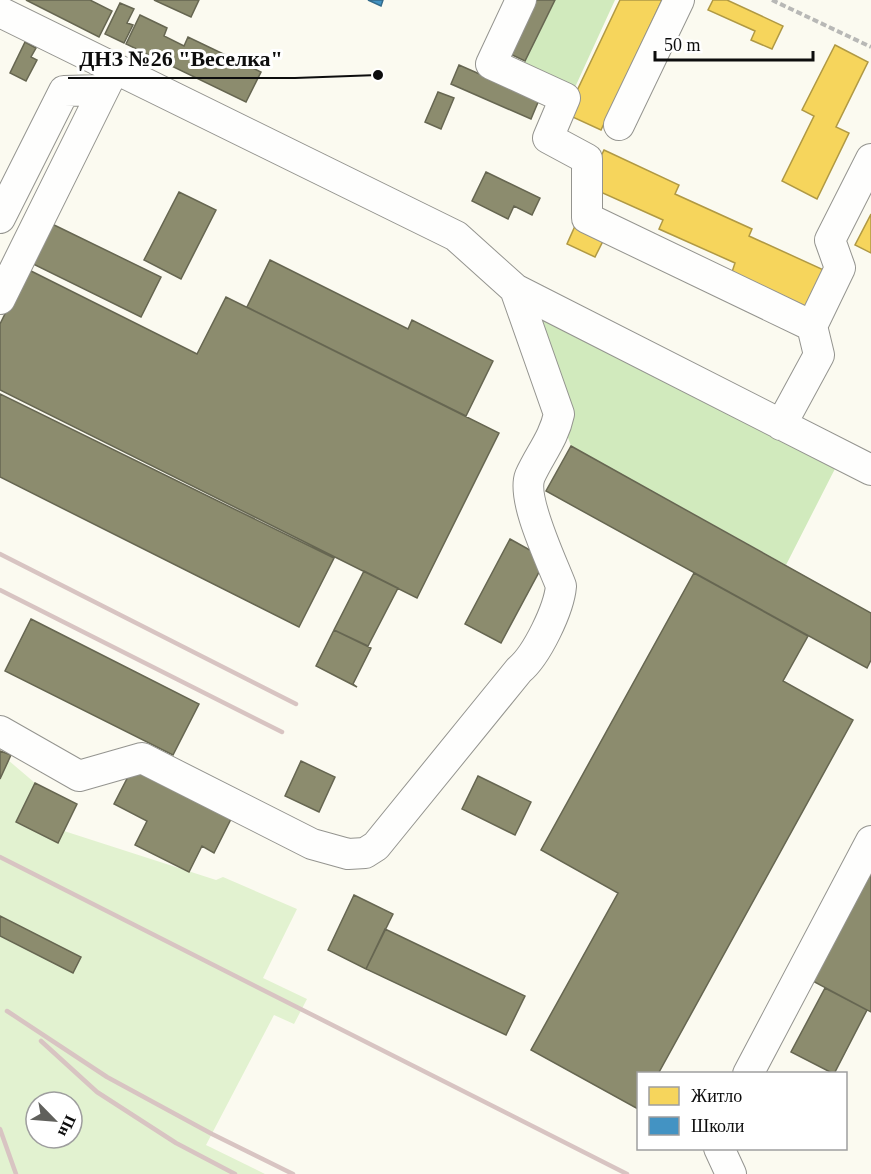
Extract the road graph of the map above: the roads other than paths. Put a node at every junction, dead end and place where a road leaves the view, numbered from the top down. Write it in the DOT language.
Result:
graph roads {
  1 [pos="521,0"];
  2 [pos="679,0"];
  3 [pos="0,12"];
  4 [pos="109,80"];
  5 [pos="618,125"];
  6 [pos="870,165"];
  7 [pos="0,218"];
  8 [pos="515,289"];
  9 [pos="0,299"];
  10 [pos="812,326"];
  11 [pos="781,426"];
  12 [pos="871,470"];
  13 [pos="0,731"];
  14 [pos="871,840"];
  15 [pos="748,1072"];
  16 [pos="719,1150"];
  17 [pos="731,1174"];
  1 -- 10 [label="lane"];
  2 -- 5 [label="lane"];
  3 -- 4 [label="lane"];
  4 -- 7 [label="lane"];
  4 -- 8 [label="lane"];
  4 -- 9 [label="lane"];
  6 -- 10 [label="lane"];
  8 -- 11 [label="lane"];
  8 -- 13 [label="lane"];
  10 -- 11 [label="lane"];
  11 -- 12 [label="lane"];
  14 -- 15 [label="lane"];
  16 -- 17 [label="lane"];
}
